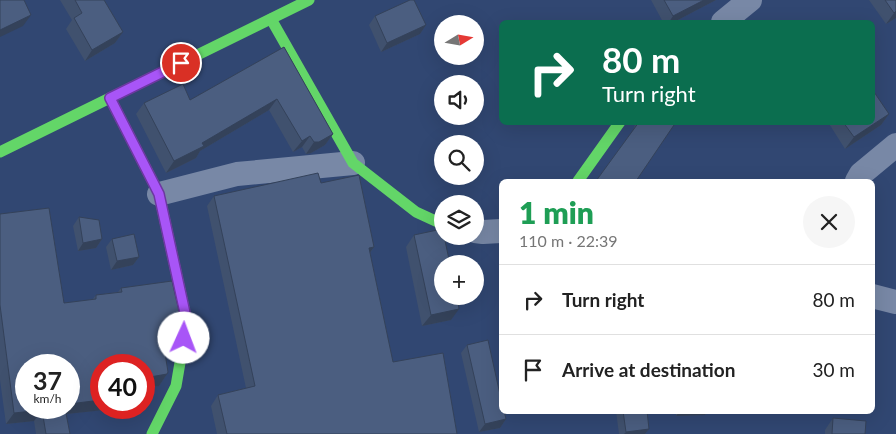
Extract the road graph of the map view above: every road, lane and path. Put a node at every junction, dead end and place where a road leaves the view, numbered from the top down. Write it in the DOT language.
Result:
graph roads {
  1 [pos="309,0"];
  2 [pos="750,0"];
  3 [pos="271,19"];
  4 [pos="725,20"];
  5 [pos="110,98"];
  6 [pos="618,125"];
  7 [pos="896,145"];
  8 [pos="0,152"];
  9 [pos="354,163"];
  10 [pos="579,179"];
  11 [pos="858,179"];
  12 [pos="159,194"];
  13 [pos="434,220"];
  14 [pos="499,230"];
  15 [pos="484,232"];
  16 [pos="875,297"];
  17 [pos="896,302"];
  18 [pos="152,434"];
  1 -- 3 [label="street"];
  2 -- 4 [label="street"];
  3 -- 5 [label="street"];
  3 -- 9 [label="street"];
  5 -- 8 [label="street"];
  5 -- 12 [label="street"];
  6 -- 10 [label="street"];
  7 -- 11 [label="street"];
  9 -- 12 [label="street"];
  9 -- 13 [label="street"];
  12 -- 18 [label="street"];
  14 -- 15 [label="street"];
  16 -- 17 [label="street"];
}
